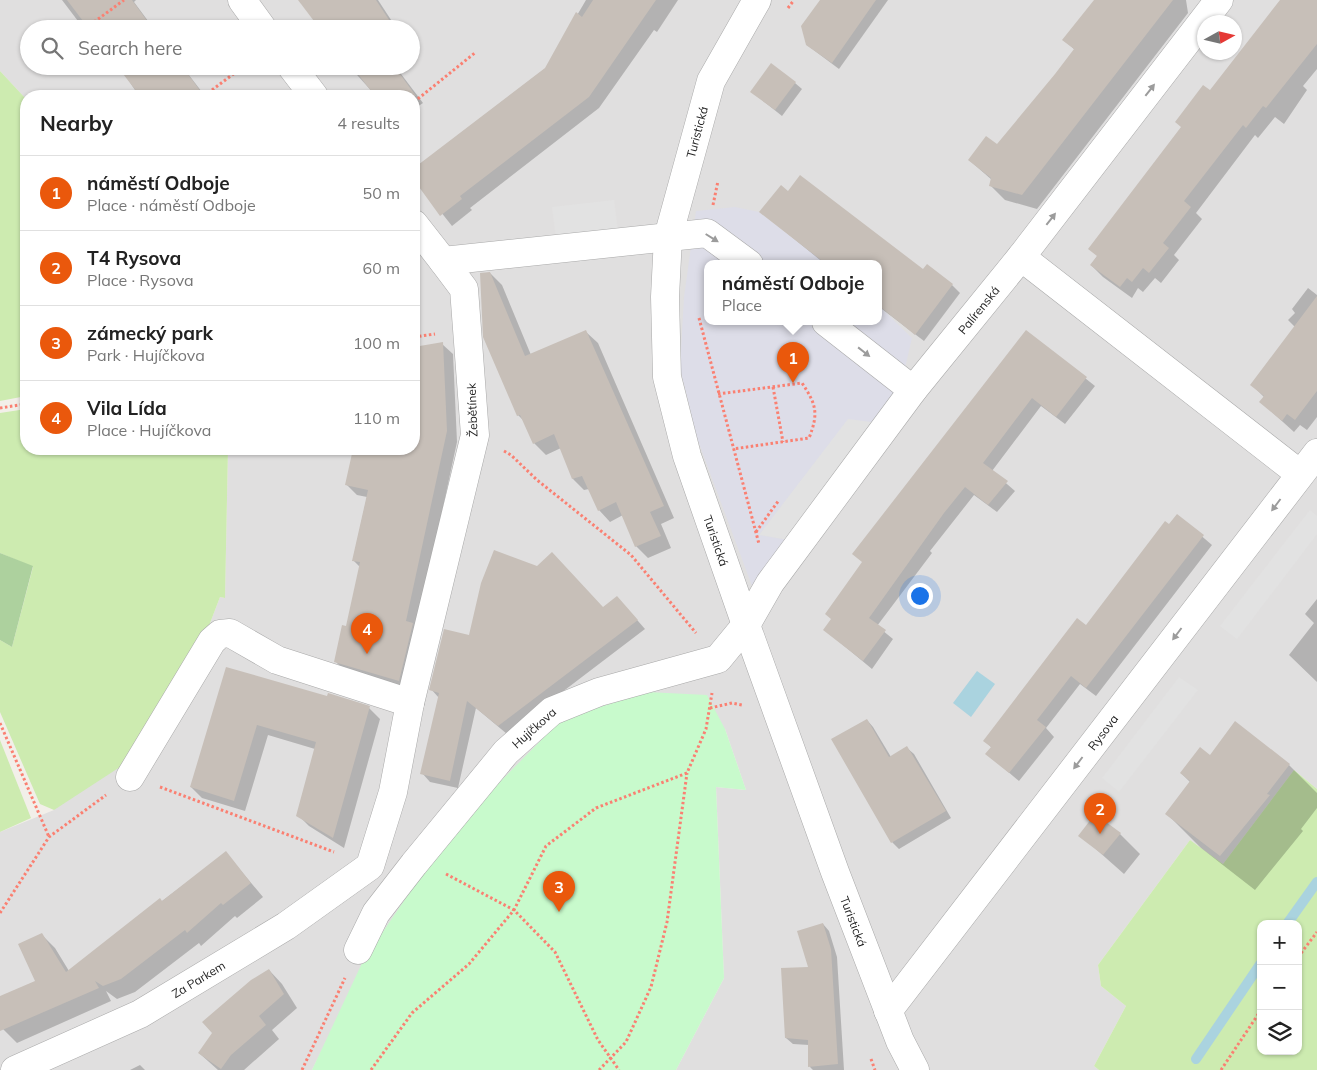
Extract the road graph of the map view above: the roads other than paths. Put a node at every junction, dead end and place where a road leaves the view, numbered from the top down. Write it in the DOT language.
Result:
graph roads {
  1 [pos="242,0"];
  2 [pos="757,0"];
  3 [pos="1219,0"];
  4 [pos="256,20"];
  5 [pos="298,75"];
  6 [pos="309,90"];
  7 [pos="420,232"];
  8 [pos="668,237"];
  9 [pos="1021,257"];
  10 [pos="744,260"];
  11 [pos="443,261"];
  12 [pos="830,325"];
  13 [pos="913,390"];
  14 [pos="1317,453"];
  15 [pos="1300,474"];
  16 [pos="746,625"];
  17 [pos="410,703"];
  18 [pos="130,776"];
  19 [pos="393,792"];
  20 [pos="376,913"];
  21 [pos="358,950"];
  22 [pos="888,1011"];
  23 [pos="15,1070"];
  24 [pos="915,1070"];
  1 -- 4 [label="street"];
  2 -- 8 [label="street, Turistická"];
  9 -- 3 [label="street, Palírenská, one-way"];
  5 -- 6 [label="street"];
  7 -- 11 [label="street, Žebětínek"];
  8 -- 10 [label="street, one-way"];
  8 -- 11 [label="street"];
  8 -- 16 [label="street, Turistická"];
  9 -- 13 [label="street, Palírenská"];
  9 -- 15 [label="street"];
  11 -- 17 [label="street, Žebětínek"];
  12 -- 13 [label="street, one-way"];
  13 -- 16 [label="street, Palírenská"];
  14 -- 15 [label="street, Rysova"];
  15 -- 22 [label="street, Rysova, one-way"];
  16 -- 20 [label="street, Hujíčkova"];
  16 -- 22 [label="street, Turistická"];
  17 -- 18 [label="street"];
  17 -- 19 [label="street"];
  19 -- 20 [label="street"];
  19 -- 23 [label="street, Za Parkem"];
  20 -- 21 [label="street, Hujíčkova"];
  22 -- 24 [label="street, Turistická"];
}
